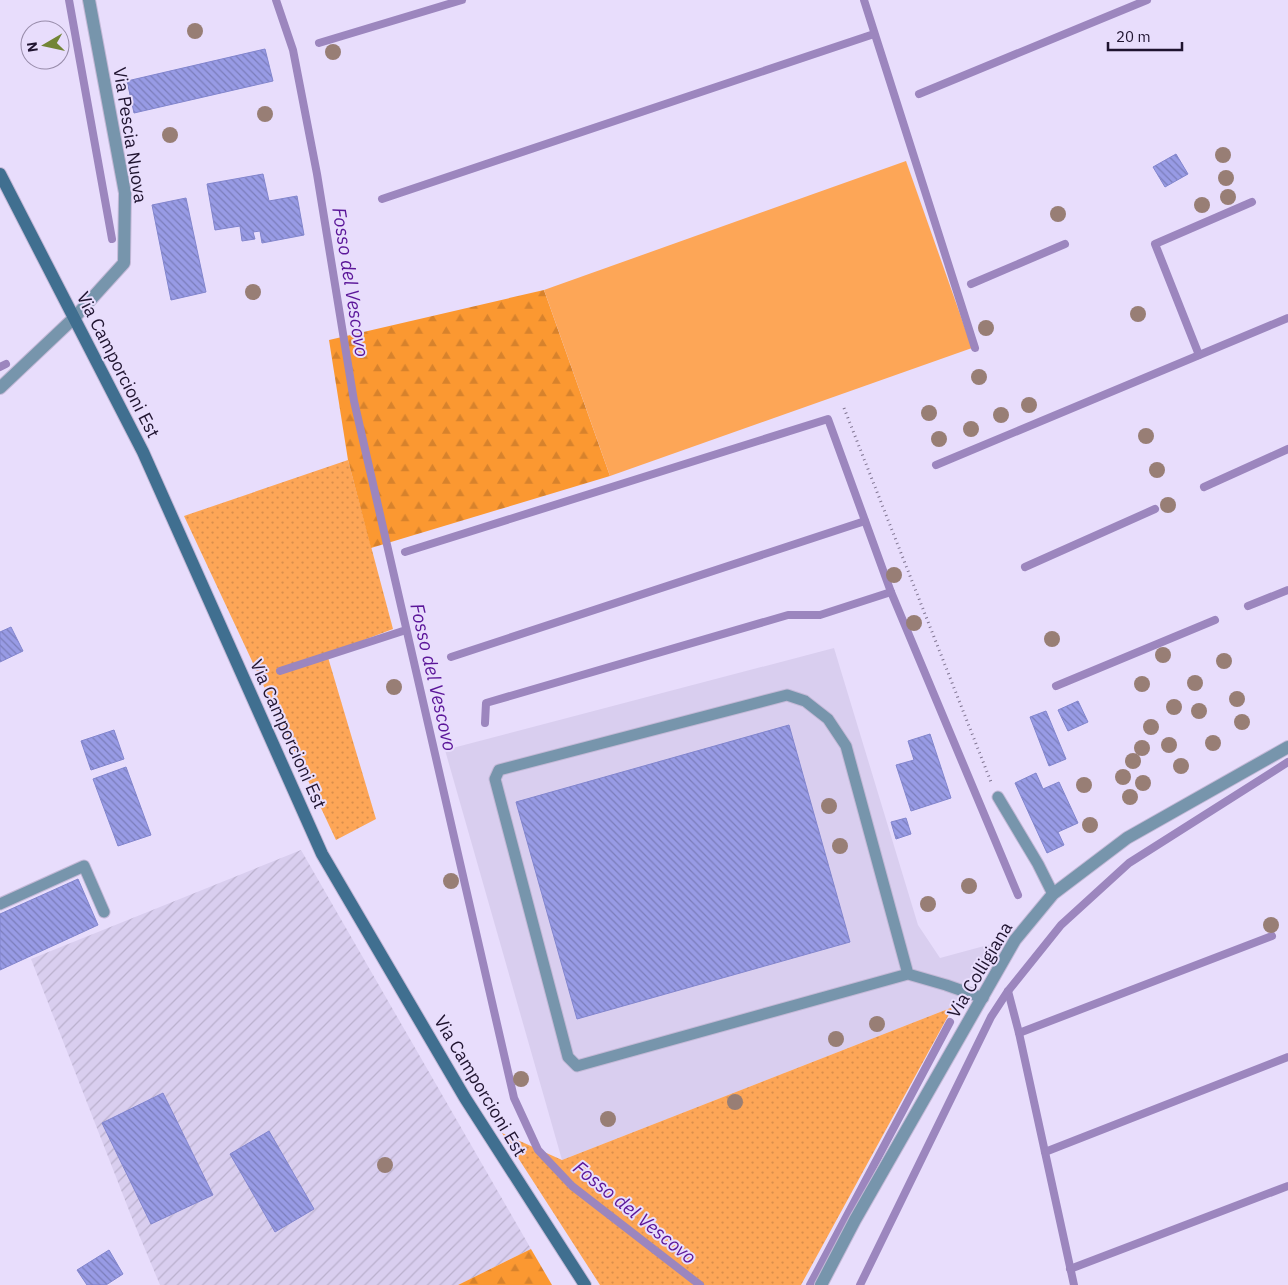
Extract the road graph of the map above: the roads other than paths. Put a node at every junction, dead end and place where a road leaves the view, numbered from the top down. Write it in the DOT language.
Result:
graph roads {
  1 [pos="89,0"];
  2 [pos="0,174"];
  3 [pos="75,317"];
  4 [pos="0,388"];
  5 [pos="1288,747"];
  6 [pos="998,797"];
  7 [pos="1053,894"];
  8 [pos="0,904"];
  9 [pos="104,912"];
  10 [pos="908,974"];
  11 [pos="983,998"];
  12 [pos="585,1285"];
  13 [pos="821,1285"];
  1 -- 3 [label="street, Via Pescia Nuova"];
  2 -- 3 [label="main road, Via Camporcioni Est"];
  3 -- 4 [label="street, Via Pescia Nuova"];
  3 -- 12 [label="main road, Via Camporcioni Est"];
  5 -- 7 [label="street, Via Colligiana"];
  6 -- 7 [label="lane"];
  7 -- 11 [label="street, Via Colligiana"];
  8 -- 9 [label="lane"];
  10 -- 10 [label="lane"];
  10 -- 11 [label="lane"];
  11 -- 13 [label="street, Via Colligiana"];
}
